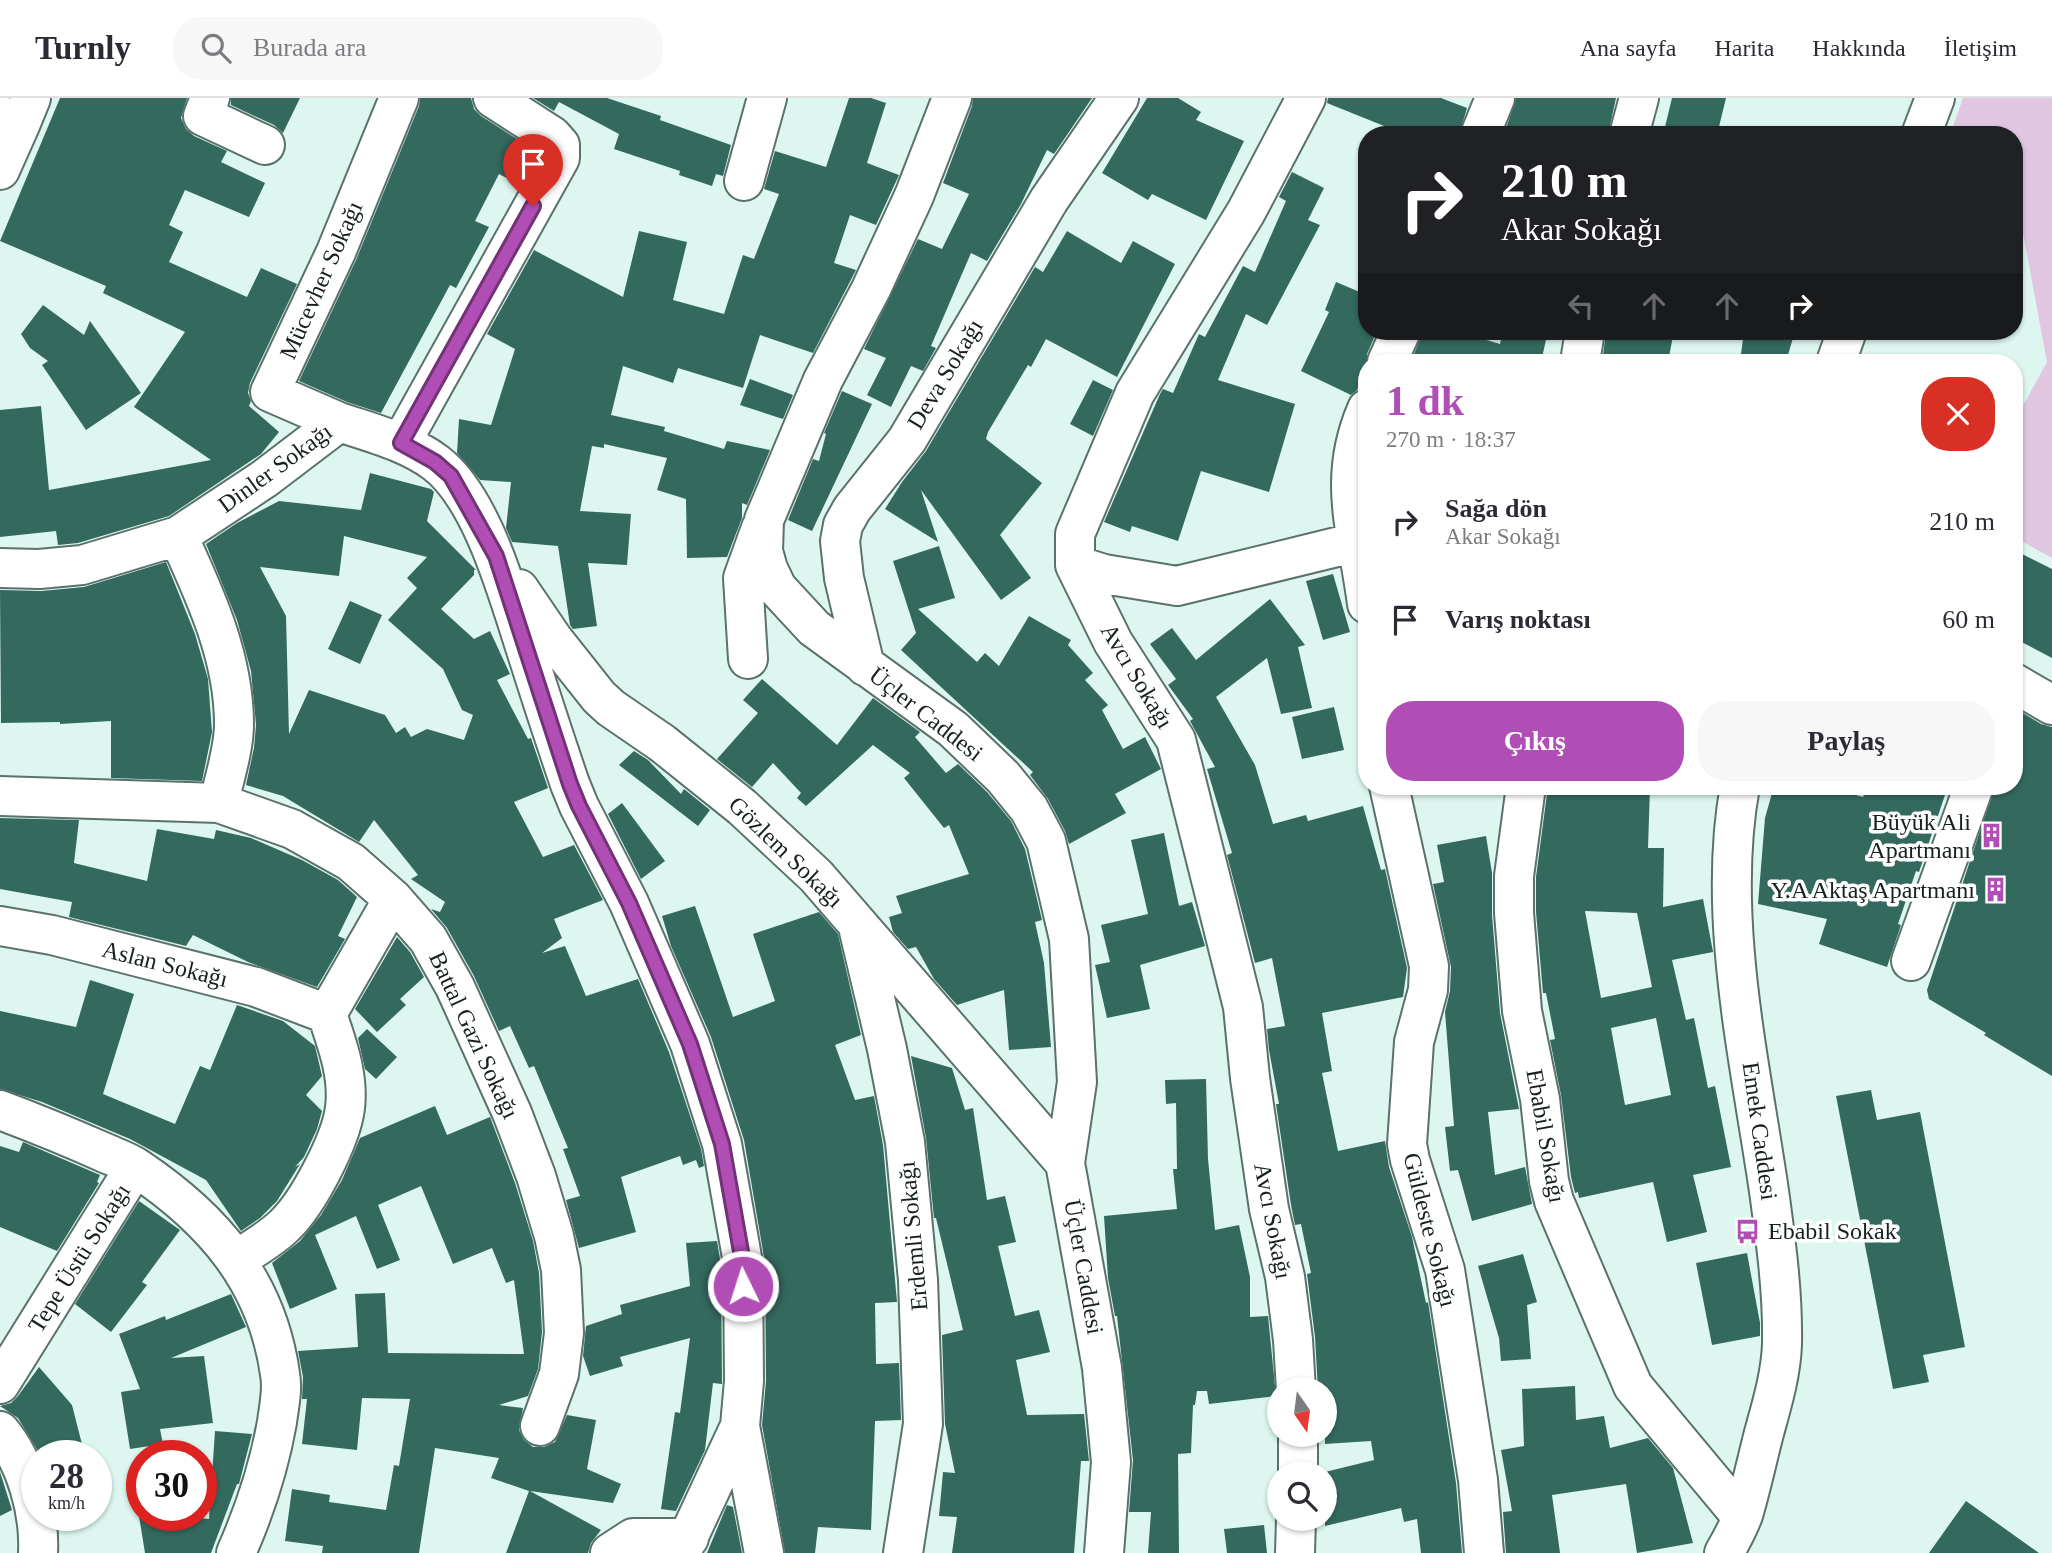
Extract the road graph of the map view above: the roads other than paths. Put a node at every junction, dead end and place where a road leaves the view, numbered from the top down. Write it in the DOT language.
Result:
graph roads {
  1 [pos="210,98"];
  2 [pos="399,98"];
  3 [pos="493,98"];
  4 [pos="767,98"];
  5 [pos="952,98"];
  6 [pos="1119,98"];
  7 [pos="1306,98"];
  8 [pos="1494,98"];
  9 [pos="1639,98"];
  10 [pos="1935,98"];
  11 [pos="17,113"];
  12 [pos="1483,126"];
  13 [pos="1631,126"];
  14 [pos="1924,126"];
  15 [pos="265,145"];
  16 [pos="0,170"];
  17 [pos="744,181"];
  18 [pos="339,422"];
  19 [pos="1358,430"];
  20 [pos="401,443"];
  21 [pos="764,520"];
  22 [pos="178,536"];
  23 [pos="1358,541"];
  24 [pos="496,556"];
  25 [pos="1075,565"];
  26 [pos="0,568"];
  27 [pos="1358,574"];
  28 [pos="748,659"];
  29 [pos="865,666"];
  30 [pos="2023,688"];
  31 [pos="2052,705"];
  32 [pos="1391,795"];
  33 [pos="1525,795"];
  34 [pos="1738,795"];
  35 [pos="1971,795"];
  36 [pos="0,796"];
  37 [pos="219,803"];
  38 [pos="393,899"];
  39 [pos="857,922"];
  40 [pos="0,926"];
  41 [pos="1911,961"];
  42 [pos="327,1014"];
  43 [pos="0,1110"];
  44 [pos="1065,1163"];
  45 [pos="135,1167"];
  46 [pos="237,1259"];
  47 [pos="1295,1377"];
  48 [pos="0,1384"];
  49 [pos="540,1426"];
  50 [pos="740,1426"];
  51 [pos="0,1431"];
  52 [pos="1742,1517"];
  53 [pos="1296,1531"];
  54 [pos="685,1546"];
  55 [pos="38,1553"];
  56 [pos="236,1553"];
  57 [pos="610,1553"];
  58 [pos="764,1553"];
  59 [pos="902,1553"];
  60 [pos="1104,1553"];
  61 [pos="1295,1553"];
  62 [pos="1484,1553"];
  63 [pos="1724,1553"];
  1 -- 15 [label="street"];
  2 -- 18 [label="street, Mücevher Sokağı"];
  3 -- 20 [label="street"];
  4 -- 17 [label="street"];
  5 -- 21 [label="street, Üçler Caddesi"];
  6 -- 29 [label="street, Deva Sokağı"];
  7 -- 25 [label="street, Avcı Sokağı"];
  8 -- 12 [label="street"];
  9 -- 13 [label="street"];
  10 -- 14 [label="street"];
  11 -- 16 [label="street"];
  18 -- 20 [label="street, Dinler Sokağı"];
  18 -- 22 [label="street, Dinler Sokağı"];
  19 -- 23 [label="street"];
  20 -- 24 [label="street, Dinler Sokağı"];
  21 -- 28 [label="street"];
  21 -- 29 [label="street, Üçler Caddesi"];
  22 -- 26 [label="street, Dinler Sokağı"];
  22 -- 37 [label="street"];
  24 -- 39 [label="street, Gözlem Sokağı"];
  24 -- 50 [label="street, Dinler Sokağı"];
  25 -- 27 [label="street"];
  25 -- 47 [label="street, Avcı Sokağı"];
  29 -- 44 [label="street, Üçler Caddesi"];
  30 -- 31 [label="street"];
  32 -- 62 [label="street, Güldeste Sokağı"];
  33 -- 52 [label="street, Ebabil Sokağı"];
  34 -- 52 [label="street, Emek Caddesi"];
  35 -- 41 [label="street"];
  36 -- 37 [label="street, Battal Gazi Sokağı"];
  37 -- 38 [label="street, Battal Gazi Sokağı"];
  38 -- 42 [label="street"];
  38 -- 49 [label="street, Battal Gazi Sokağı"];
  39 -- 44 [label="street, Gözlem Sokağı"];
  39 -- 59 [label="street, Erdemli Sokağı"];
  40 -- 42 [label="street, Aslan Sokağı"];
  42 -- 46 [label="street"];
  43 -- 45 [label="street"];
  44 -- 60 [label="street, Üçler Caddesi"];
  45 -- 46 [label="street"];
  45 -- 48 [label="street, Tepe Üstü Sokağı"];
  46 -- 56 [label="street"];
  50 -- 54 [label="street, Dinler Sokağı"];
  50 -- 58 [label="street"];
  51 -- 55 [label="street"];
  52 -- 63 [label="street, Emek Caddesi"];
  53 -- 61 [label="street"];
  54 -- 57 [label="street"];
}
